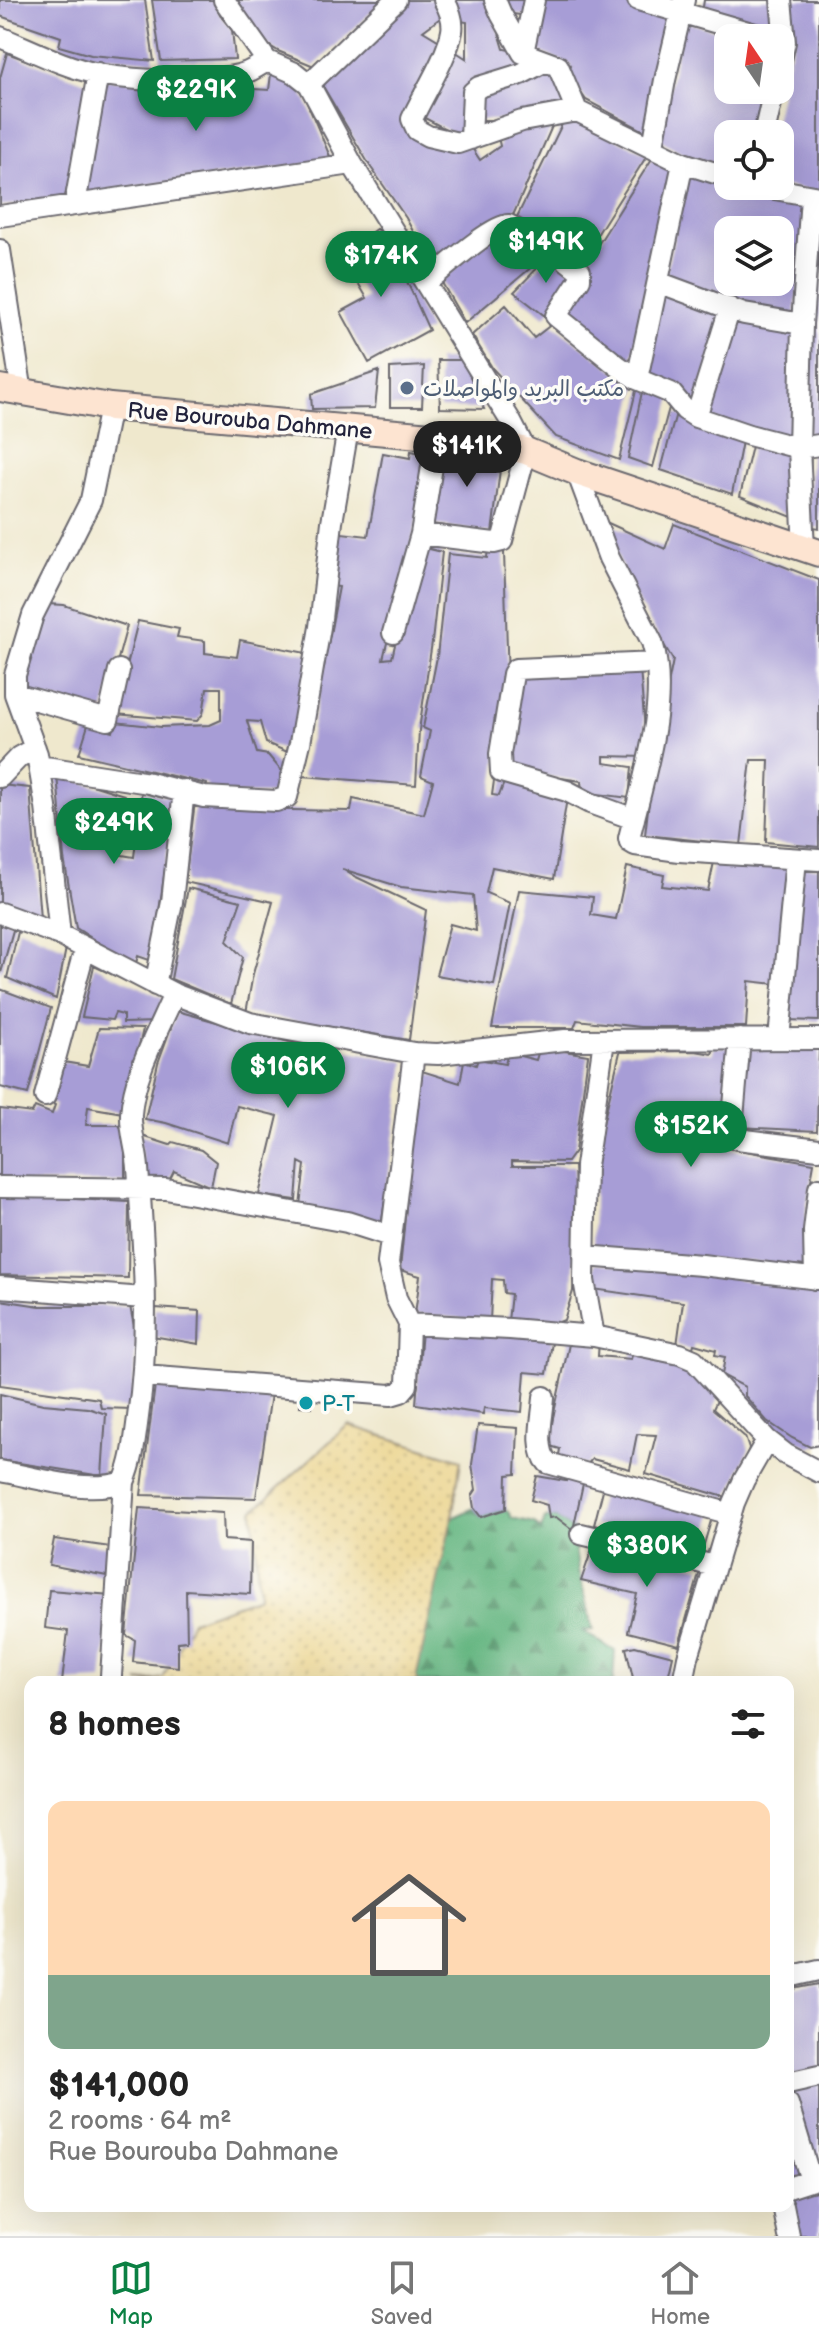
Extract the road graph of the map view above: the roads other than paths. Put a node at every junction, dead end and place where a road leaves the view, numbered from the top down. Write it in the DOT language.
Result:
graph roads {
  1 [pos="224,0"];
  2 [pos="396,0"];
  3 [pos="444,0"];
  4 [pos="495,0"];
  5 [pos="534,0"];
  6 [pos="638,0"];
  7 [pos="781,0"];
  8 [pos="682,6"];
  9 [pos="721,24"];
  10 [pos="779,24"];
  11 [pos="0,37"];
  12 [pos="523,53"];
  13 [pos="267,61"];
  14 [pos="544,62"];
  15 [pos="98,73"];
  16 [pos="309,84"];
  17 [pos="577,111"];
  18 [pos="471,139"];
  19 [pos="653,146"];
  20 [pos="683,163"];
  21 [pos="352,164"];
  22 [pos="714,173"];
  23 [pos="794,193"];
  24 [pos="815,197"];
  25 [pos="75,204"];
  26 [pos="0,216"];
  27 [pos="0,250"];
  28 [pos="427,282"];
  29 [pos="658,282"];
  30 [pos="730,308"];
  31 [pos="802,324"];
  32 [pos="637,379"];
  33 [pos="11,390"];
  34 [pos="110,407"];
  35 [pos="696,417"];
  36 [pos="348,429"];
  37 [pos="437,436"];
  38 [pos="809,446"];
  39 [pos="526,451"];
  40 [pos="577,472"];
  41 [pos="421,534"];
  42 [pos="812,551"];
  43 [pos="393,633"];
  44 [pos="656,663"];
  45 [pos="119,670"];
  46 [pos="10,680"];
  47 [pos="37,757"];
  48 [pos="0,777"];
  49 [pos="184,790"];
  50 [pos="634,819"];
  51 [pos="796,859"];
  52 [pos="819,860"];
  53 [pos="0,913"];
  54 [pos="60,935"];
  55 [pos="85,948"];
  56 [pos="155,985"];
  57 [pos="174,994"];
  58 [pos="740,1039"];
  59 [pos="779,1039"];
  60 [pos="819,1039"];
  61 [pos="604,1040"];
  62 [pos="414,1053"];
  63 [pos="45,1096"];
  64 [pos="819,1149"];
  65 [pos="0,1187"];
  66 [pos="819,1188"];
  67 [pos="139,1189"];
  68 [pos="391,1236"];
  69 [pos="584,1256"];
  70 [pos="817,1279"];
  71 [pos="0,1287"];
  72 [pos="144,1298"];
  73 [pos="409,1324"];
  74 [pos="594,1336"];
  75 [pos="144,1376"];
  76 [pos="544,1397"];
  77 [pos="767,1440"];
  78 [pos="0,1471"];
  79 [pos="819,1472"];
  80 [pos="124,1482"];
  81 [pos="731,1514"];
  82 [pos="581,1534"];
  83 [pos="715,1566"];
  84 [pos="111,1676"];
  85 [pos="684,1676"];
  86 [pos="819,1970"];
  87 [pos="794,1976"];
  88 [pos="819,2076"];
  89 [pos="794,2082"];
  90 [pos="794,2121"];
  91 [pos="815,2179"];
  92 [pos="794,2186"];
  93 [pos="784,2212"];
  94 [pos="789,2236"];
  1 -- 13 [label="street"];
  2 -- 16 [label="street"];
  3 -- 18 [label="street"];
  4 -- 12 [label="street"];
  5 -- 12 [label="street"];
  6 -- 8 [label="street"];
  7 -- 10 [label="street"];
  8 -- 9 [label="street"];
  8 -- 19 [label="street"];
  11 -- 15 [label="street"];
  12 -- 14 [label="street"];
  13 -- 15 [label="street"];
  13 -- 16 [label="street"];
  14 -- 17 [label="street"];
  14 -- 18 [label="street"];
  15 -- 25 [label="street"];
  16 -- 21 [label="street"];
  17 -- 18 [label="street"];
  17 -- 19 [label="street"];
  19 -- 20 [label="street"];
  20 -- 22 [label="street"];
  20 -- 29 [label="street"];
  21 -- 25 [label="street"];
  21 -- 28 [label="street"];
  23 -- 24 [label="street"];
  24 -- 31 [label="street"];
  25 -- 26 [label="street"];
  27 -- 33 [label="street"];
  28 -- 32 [label="street"];
  28 -- 39 [label="street"];
  29 -- 30 [label="street"];
  29 -- 32 [label="street"];
  30 -- 31 [label="street"];
  30 -- 35 [label="street"];
  31 -- 38 [label="street"];
  32 -- 35 [label="street"];
  33 -- 34 [label="street, Rue Bourouba Dahmane"];
  34 -- 36 [label="street, Rue Bourouba Dahmane"];
  34 -- 46 [label="street"];
  35 -- 38 [label="street"];
  36 -- 37 [label="street, Rue Bourouba Dahmane"];
  36 -- 49 [label="street"];
  37 -- 39 [label="street, Rue Bourouba Dahmane"];
  37 -- 41 [label="street"];
  38 -- 42 [label="street"];
  39 -- 40 [label="street, Rue Bourouba Dahmane"];
  39 -- 41 [label="street"];
  40 -- 42 [label="street, Rue Bourouba Dahmane"];
  40 -- 44 [label="street"];
  41 -- 43 [label="street"];
  44 -- 50 [label="street"];
  44 -- 50 [label="street"];
  45 -- 46 [label="street"];
  46 -- 47 [label="street"];
  47 -- 48 [label="street"];
  47 -- 49 [label="street"];
  47 -- 54 [label="street"];
  49 -- 56 [label="street"];
  50 -- 51 [label="street"];
  51 -- 52 [label="street"];
  51 -- 59 [label="street"];
  53 -- 54 [label="street"];
  54 -- 55 [label="street"];
  55 -- 56 [label="street"];
  55 -- 63 [label="street"];
  56 -- 57 [label="street"];
  57 -- 62 [label="street"];
  57 -- 67 [label="street"];
  58 -- 59 [label="street"];
  58 -- 61 [label="street"];
  58 -- 64 [label="street"];
  59 -- 60 [label="street"];
  61 -- 62 [label="street"];
  61 -- 69 [label="street"];
  62 -- 68 [label="street"];
  65 -- 67 [label="street"];
  66 -- 70 [label="street"];
  67 -- 68 [label="street"];
  67 -- 72 [label="street"];
  68 -- 73 [label="street"];
  69 -- 70 [label="street"];
  69 -- 74 [label="street"];
  71 -- 72 [label="street"];
  72 -- 75 [label="street"];
  73 -- 74 [label="street"];
  73 -- 75 [label="street"];
  74 -- 77 [label="street"];
  75 -- 80 [label="street"];
  76 -- 81 [label="street"];
  77 -- 79 [label="street"];
  77 -- 81 [label="street"];
  78 -- 80 [label="street"];
  80 -- 84 [label="street"];
  81 -- 83 [label="street"];
  82 -- 83 [label="street"];
  83 -- 85 [label="street"];
  86 -- 87 [label="street"];
  88 -- 89 [label="street"];
  90 -- 91 [label="street"];
  91 -- 92 [label="street"];
  93 -- 94 [label="street"];
}
